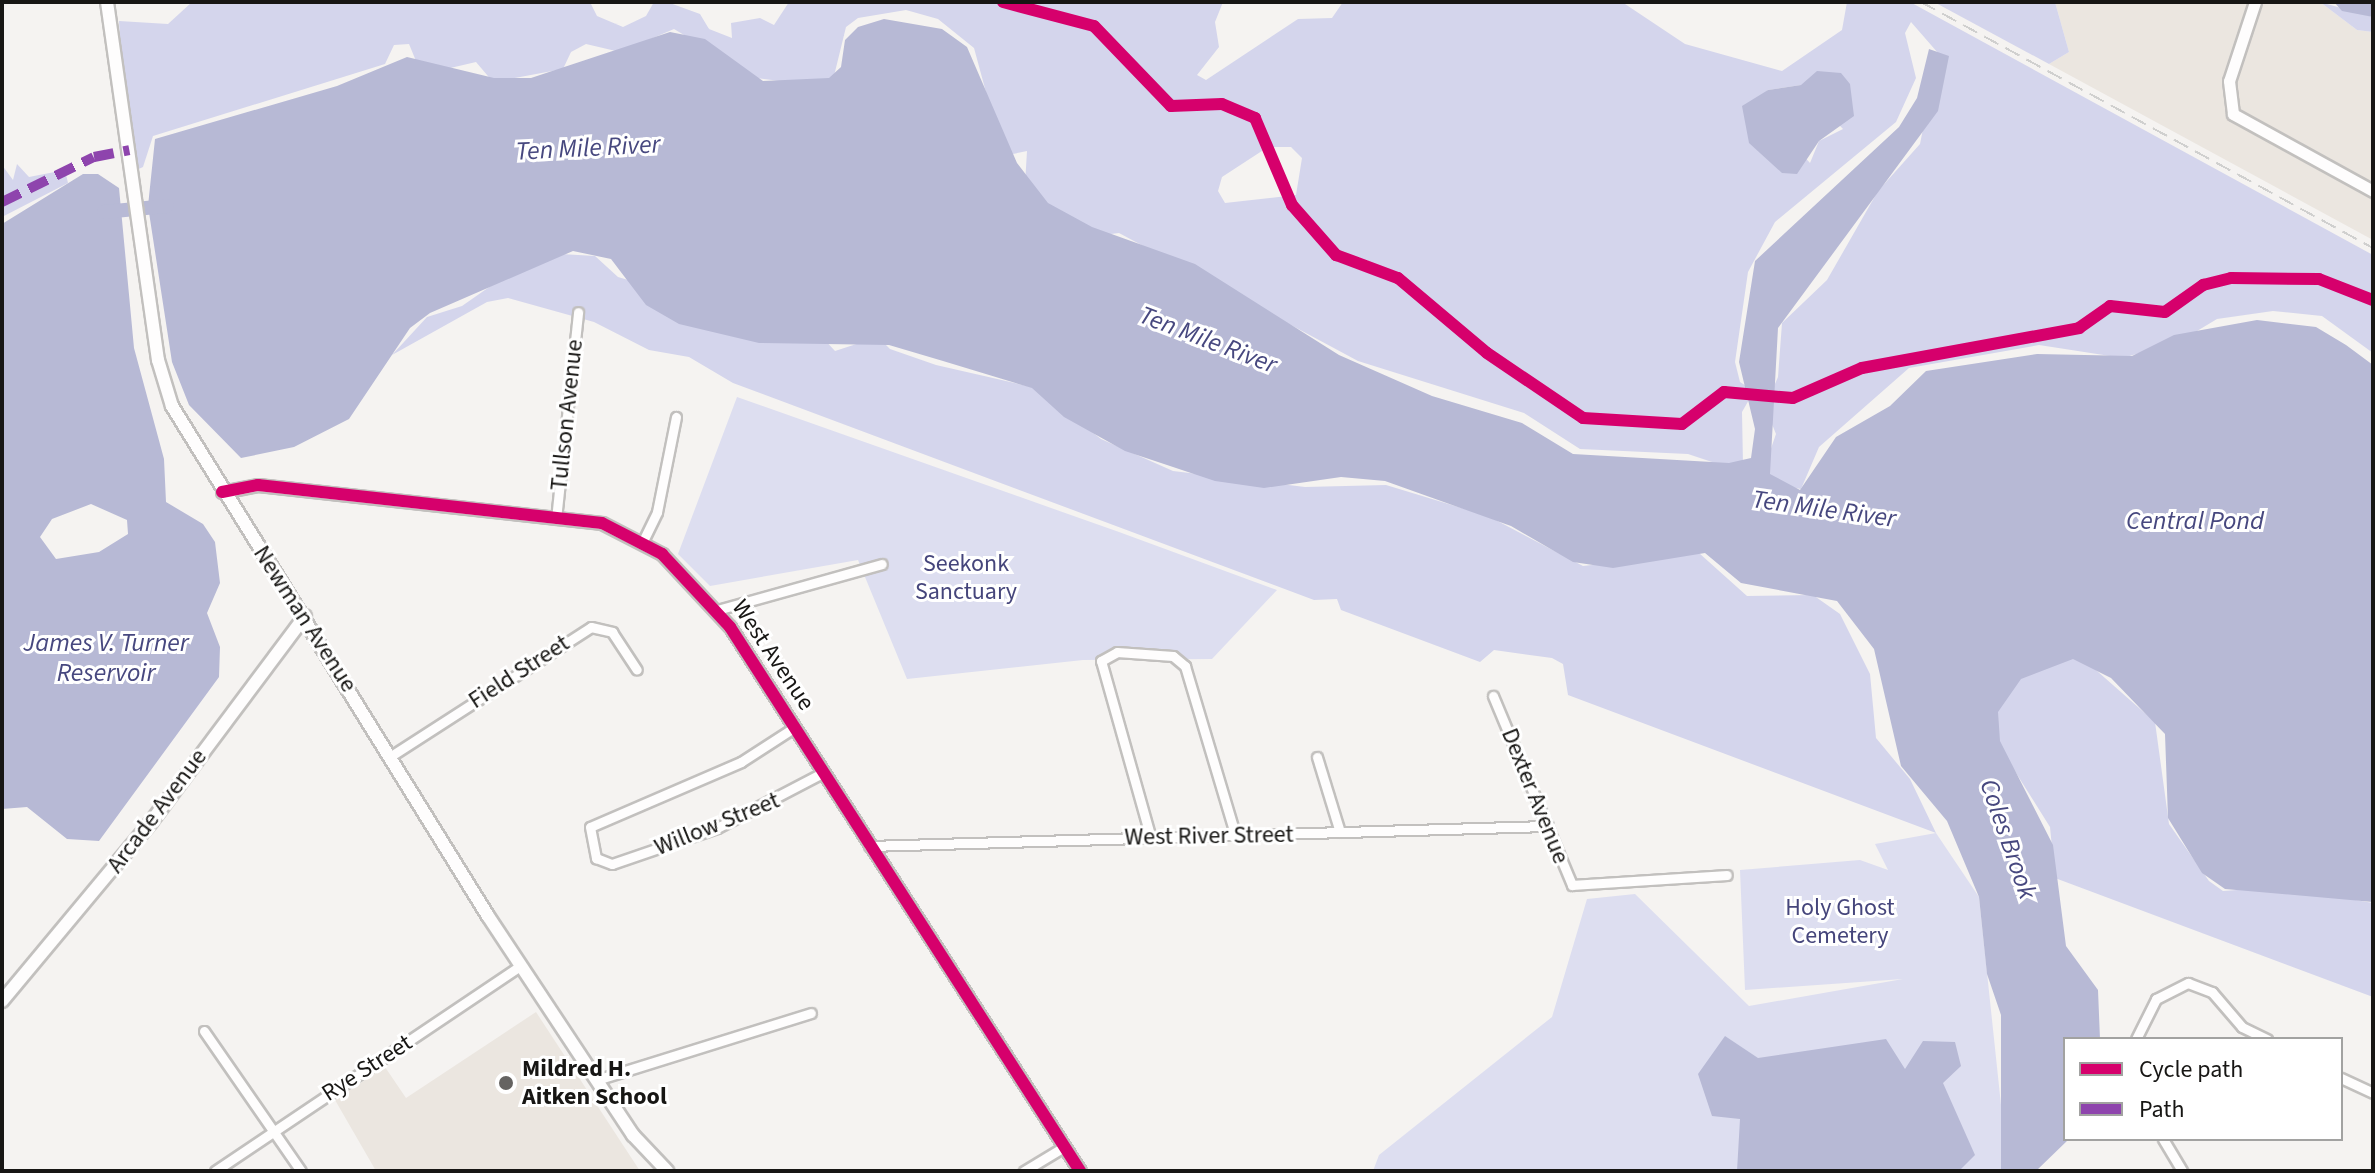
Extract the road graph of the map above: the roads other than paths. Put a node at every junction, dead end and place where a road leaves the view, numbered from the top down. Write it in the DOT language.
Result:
graph roads {
  1 [pos="107,2"];
  2 [pos="2255,2"];
  3 [pos="2373,191"];
  4 [pos="578,312"];
  5 [pos="676,417"];
  6 [pos="222,492"];
  7 [pos="556,519"];
  8 [pos="643,541"];
  9 [pos="882,564"];
  10 [pos="717,610"];
  11 [pos="305,616"];
  12 [pos="637,670"];
  13 [pos="1493,696"];
  14 [pos="795,727"];
  15 [pos="391,756"];
  16 [pos="1317,757"];
  17 [pos="824,772"];
  18 [pos="1548,826"];
  19 [pos="1340,832"];
  20 [pos="1235,834"];
  21 [pos="1150,835"];
  22 [pos="869,846"];
  23 [pos="1727,875"];
  24 [pos="520,966"];
  25 [pos="2,1001"];
  26 [pos="811,1013"];
  27 [pos="204,1031"];
  28 [pos="2137,1037"];
  29 [pos="2263,1037"];
  30 [pos="2343,1079"];
  31 [pos="596,1080"];
  32 [pos="2373,1093"];
  33 [pos="273,1129"];
  34 [pos="2164,1141"];
  35 [pos="1064,1147"];
  36 [pos="215,1171"];
  37 [pos="301,1171"];
  38 [pos="667,1171"];
  39 [pos="1024,1171"];
  40 [pos="1080,1171"];
  41 [pos="2182,1171"];
  1 -- 6 [label="main road, Newman Avenue"];
  2 -- 3 [label="street"];
  4 -- 7 [label="street, Tullson Avenue"];
  5 -- 8 [label="street"];
  6 -- 7 [label="street, West Avenue"];
  6 -- 11 [label="main road, Newman Avenue"];
  7 -- 8 [label="street, West Avenue"];
  8 -- 10 [label="street, West Avenue"];
  9 -- 10 [label="street"];
  10 -- 14 [label="street, West Avenue"];
  11 -- 15 [label="main road, Newman Avenue"];
  11 -- 25 [label="main road, Arcade Avenue"];
  12 -- 15 [label="street, Field Street"];
  13 -- 18 [label="street, Dexter Avenue"];
  14 -- 17 [label="street, West Avenue"];
  14 -- 17 [label="street, Willow Street"];
  15 -- 24 [label="main road, Newman Avenue"];
  16 -- 19 [label="street"];
  17 -- 22 [label="street, West Avenue"];
  18 -- 19 [label="street, West River Street"];
  18 -- 23 [label="street, Dexter Avenue"];
  19 -- 20 [label="street, West River Street"];
  20 -- 21 [label="street, West River Street"];
  20 -- 21 [label="street"];
  21 -- 22 [label="street, West River Street"];
  22 -- 35 [label="street, West Avenue"];
  24 -- 31 [label="main road, Newman Avenue"];
  24 -- 33 [label="street, Rye Street"];
  26 -- 31 [label="street"];
  27 -- 33 [label="street"];
  28 -- 29 [label="street"];
  30 -- 32 [label="street"];
  31 -- 38 [label="main road, Newman Avenue"];
  33 -- 36 [label="street, Rye Street"];
  33 -- 37 [label="street"];
  34 -- 41 [label="street"];
  35 -- 39 [label="street"];
  35 -- 40 [label="street, West Avenue"];
}
